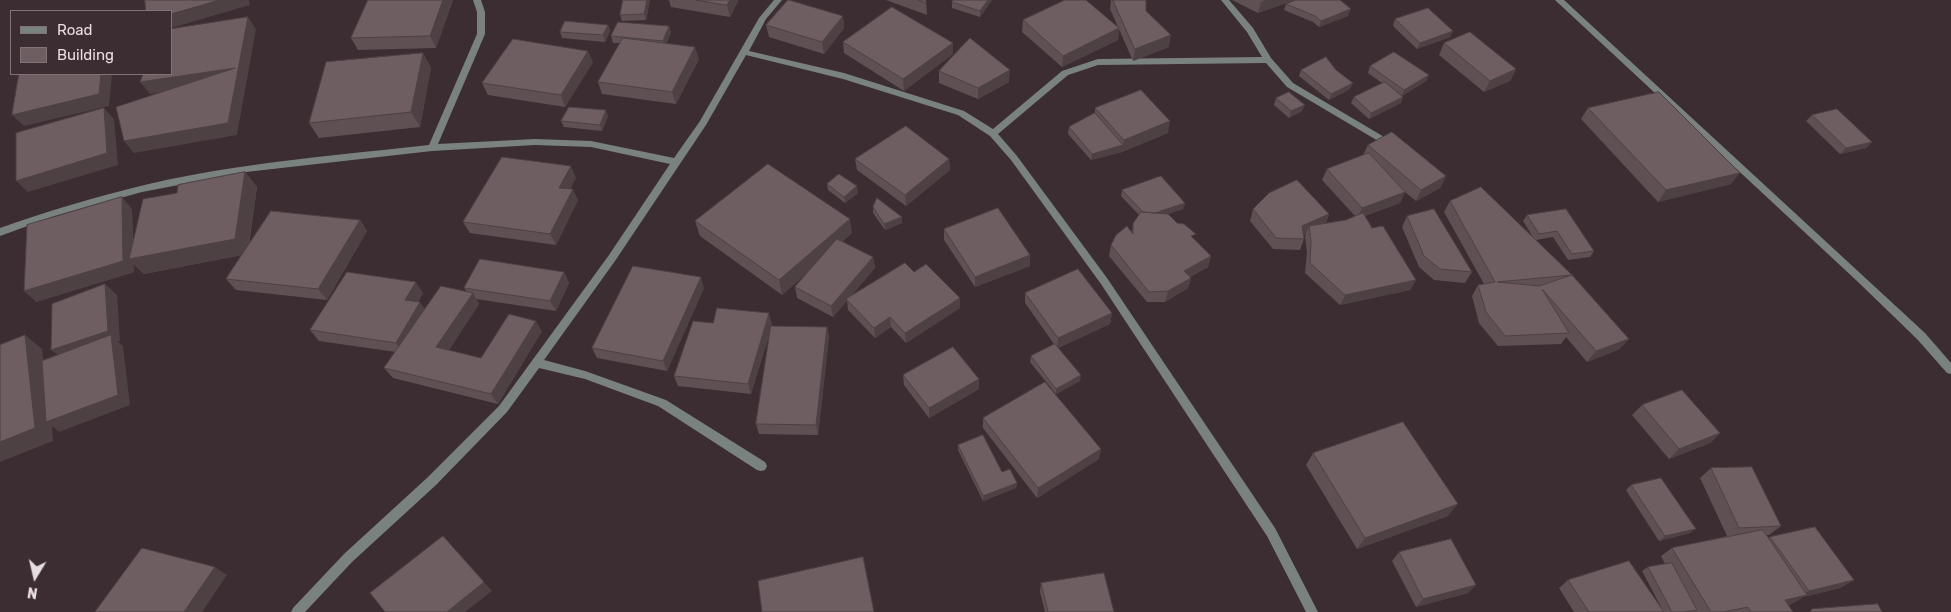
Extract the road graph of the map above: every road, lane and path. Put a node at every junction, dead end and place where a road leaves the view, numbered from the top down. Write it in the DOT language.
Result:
graph roads {
  1 [pos="477,0"];
  2 [pos="778,0"];
  3 [pos="1224,0"];
  4 [pos="1559,0"];
  5 [pos="743,52"];
  6 [pos="1268,60"];
  7 [pos="993,134"];
  8 [pos="1388,143"];
  9 [pos="432,148"];
  10 [pos="676,162"];
  11 [pos="0,232"];
  12 [pos="537,363"];
  13 [pos="1951,370"];
  14 [pos="761,466"];
  15 [pos="297,612"];
  16 [pos="1312,612"];
  1 -- 9 [label="street"];
  2 -- 5 [label="street"];
  3 -- 6 [label="street"];
  4 -- 13 [label="street"];
  5 -- 7 [label="street"];
  5 -- 10 [label="street"];
  6 -- 7 [label="street"];
  6 -- 8 [label="street"];
  7 -- 16 [label="street"];
  9 -- 10 [label="street"];
  9 -- 11 [label="street"];
  10 -- 12 [label="street"];
  12 -- 14 [label="street"];
  12 -- 15 [label="street"];
}
